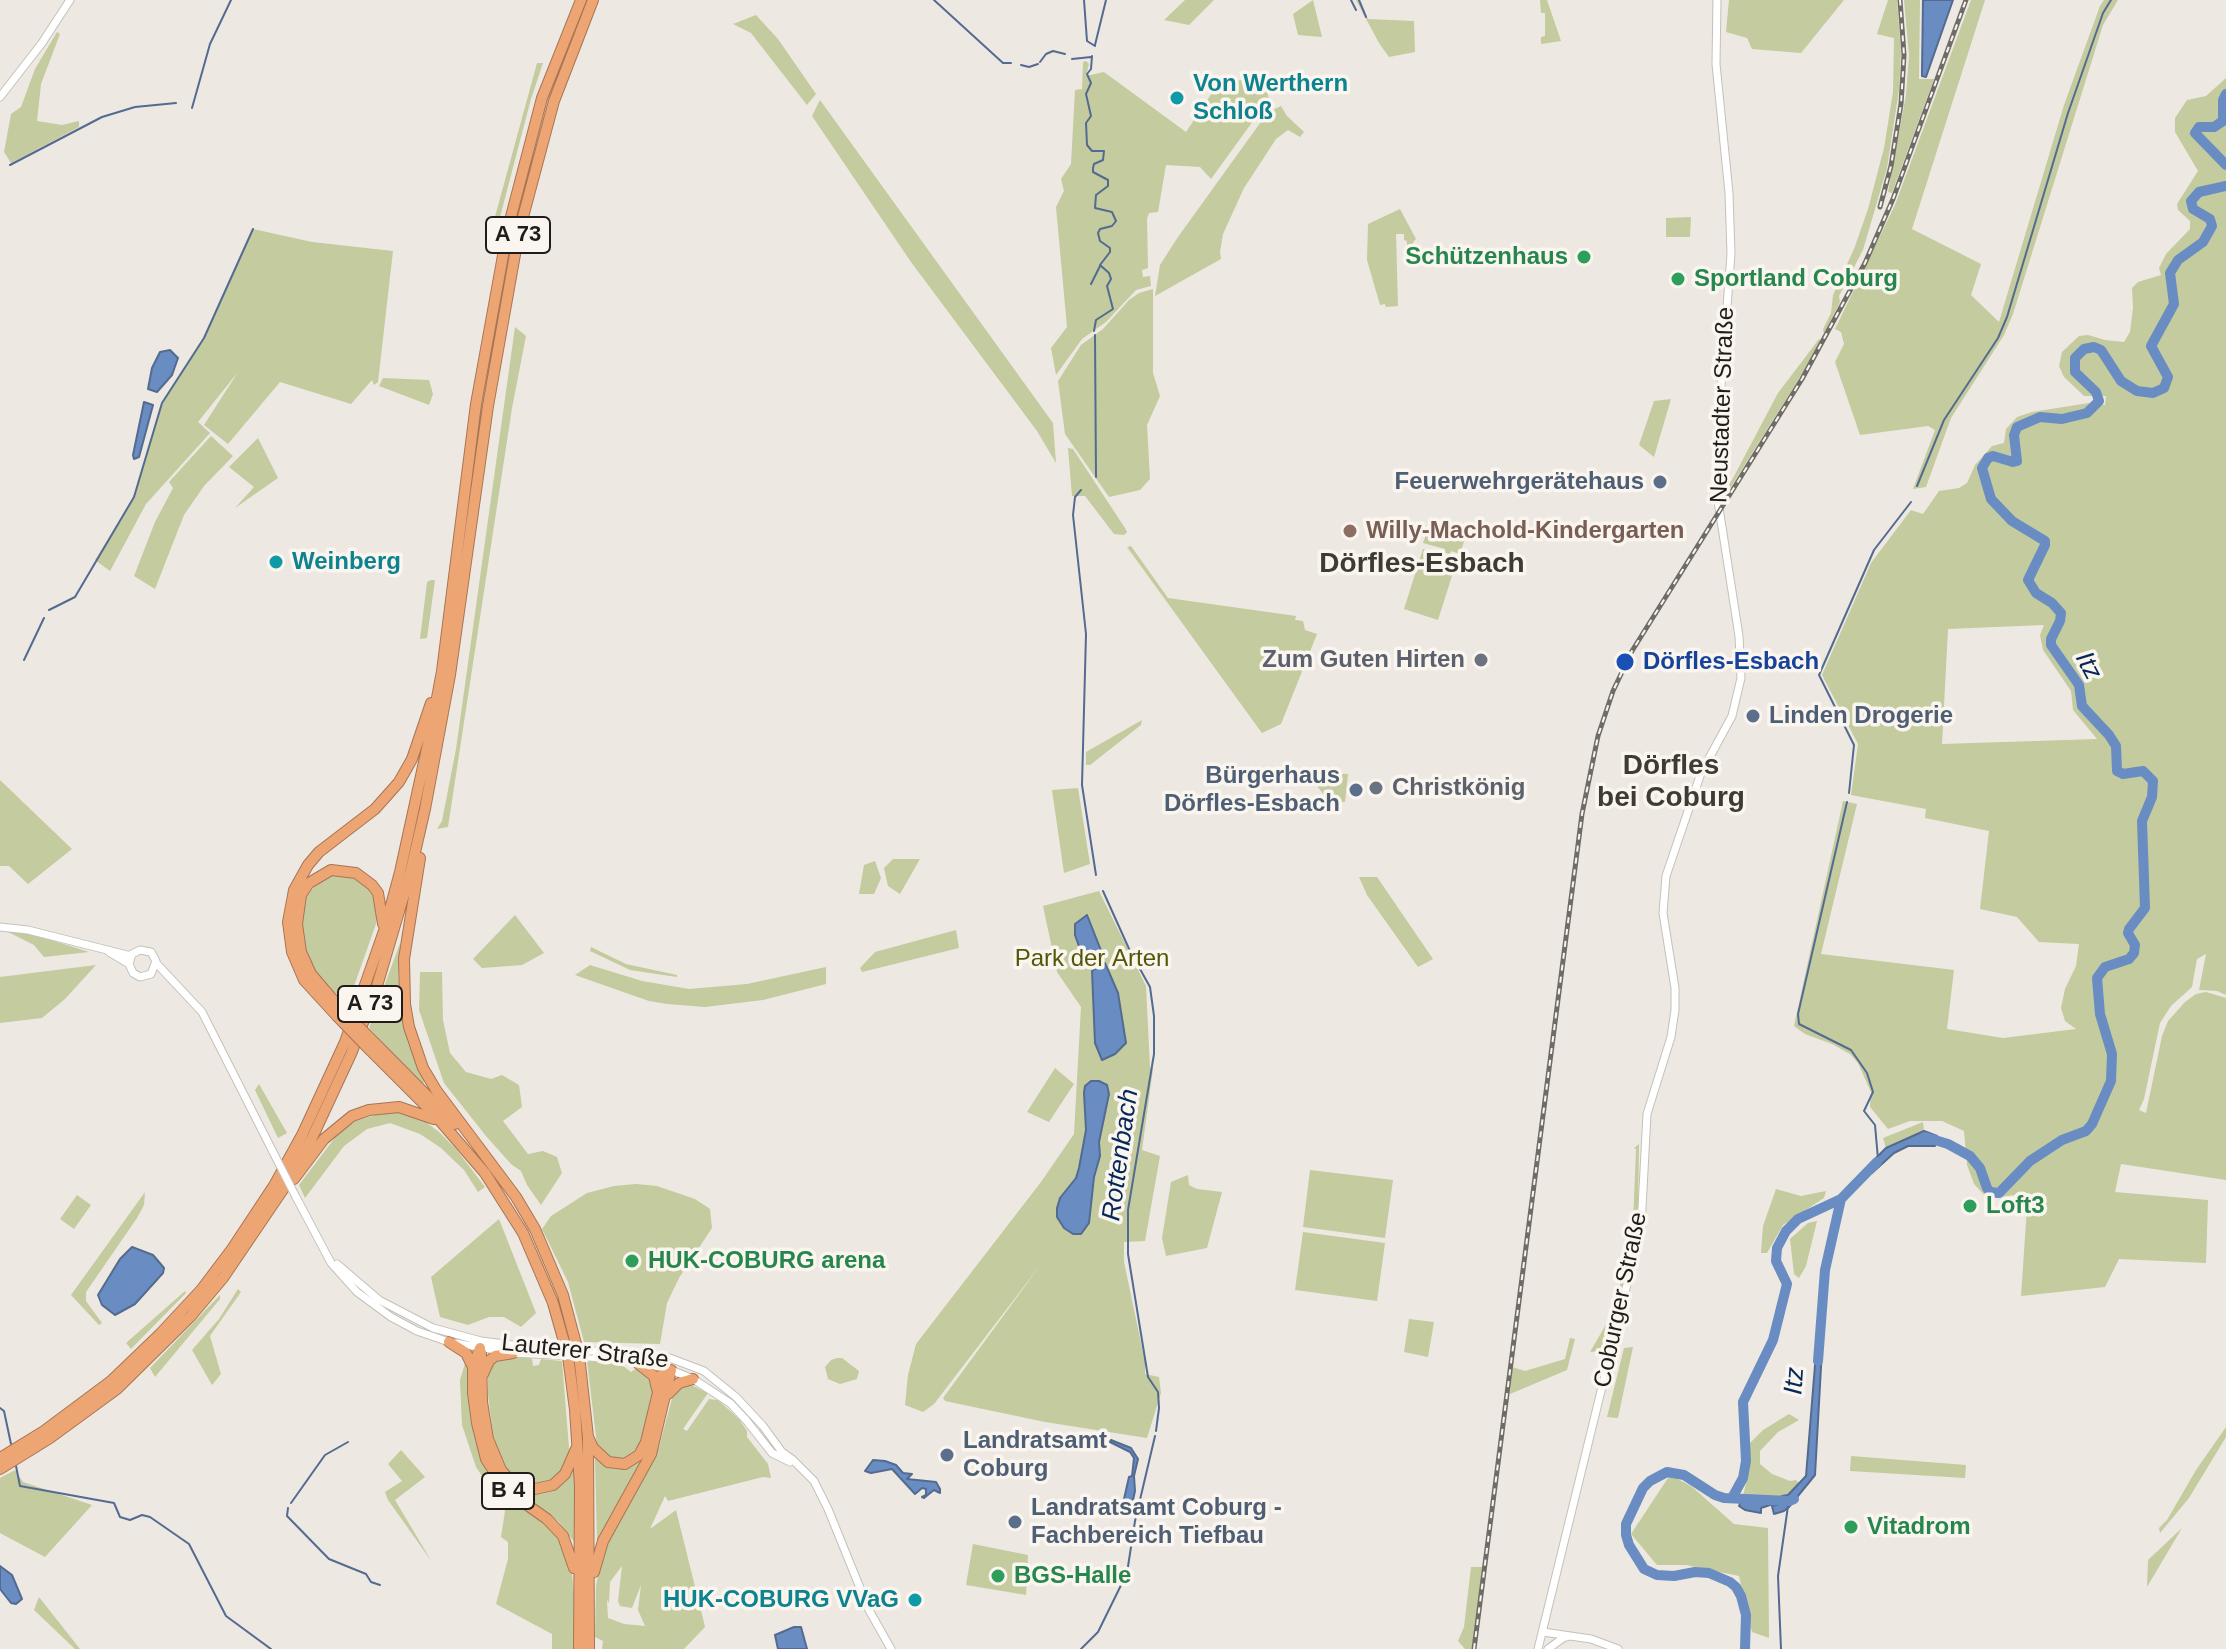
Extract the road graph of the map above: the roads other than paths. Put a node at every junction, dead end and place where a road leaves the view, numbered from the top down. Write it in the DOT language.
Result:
graph roads {
  1 [pos="70,0"];
  2 [pos="581,0"];
  3 [pos="593,0"];
  4 [pos="1717,0"];
  5 [pos="0,97"];
  6 [pos="439,683"];
  7 [pos="425,809"];
  8 [pos="0,927"];
  9 [pos="384,931"];
  10 [pos="130,960"];
  11 [pos="155,968"];
  12 [pos="1674,984"];
  13 [pos="338,1012"];
  14 [pos="372,1046"];
  15 [pos="446,1127"];
  16 [pos="473,1143"];
  17 [pos="284,1188"];
  18 [pos="386,1310"];
  19 [pos="449,1342"];
  20 [pos="481,1345"];
  21 [pos="553,1352"];
  22 [pos="513,1353"];
  23 [pos="593,1354"];
  24 [pos="142,1359"];
  25 [pos="635,1361"];
  26 [pos="668,1365"];
  27 [pos="473,1367"];
  28 [pos="693,1379"];
  29 [pos="481,1384"];
  30 [pos="661,1397"];
  31 [pos="582,1438"];
  32 [pos="0,1458"];
  33 [pos="796,1464"];
  34 [pos="0,1469"];
  35 [pos="584,1594"];
  36 [pos="1543,1632"];
  37 [pos="1572,1635"];
  38 [pos="579,1649"];
  39 [pos="589,1649"];
  40 [pos="891,1649"];
  41 [pos="1538,1649"];
  42 [pos="1548,1649"];
  43 [pos="1618,1649"];
  1 -- 5 [label="street"];
  2 -- 6 [label="highway, A 73"];
  3 -- 7 [label="highway, A 73"];
  4 -- 12 [label="street, Neustadter Straße"];
  6 -- 9 [label="highway, A 73"];
  6 -- 13 [label="highway"];
  7 -- 16 [label="highway"];
  7 -- 17 [label="highway, A 73"];
  8 -- 10 [label="street"];
  9 -- 13 [label="highway"];
  9 -- 24 [label="highway, A 73"];
  10 -- 11 [label="street"];
  10 -- 11 [label="street"];
  11 -- 18 [label="street, bridge"];
  12 -- 36 [label="street, Coburger Straße"];
  13 -- 14 [label="highway, bridge"];
  14 -- 15 [label="highway"];
  14 -- 16 [label="highway"];
  15 -- 17 [label="highway"];
  15 -- 31 [label="highway, B 4"];
  16 -- 31 [label="highway, B 4"];
  17 -- 24 [label="highway, A 73"];
  18 -- 19 [label="street, Lauterer Straße"];
  18 -- 20 [label="street, Lauterer Straße"];
  19 -- 20 [label="street, Lauterer Straße"];
  19 -- 27 [label="highway"];
  20 -- 21 [label="street, Lauterer Straße"];
  20 -- 22 [label="street, Lauterer Straße"];
  20 -- 27 [label="highway"];
  20 -- 29 [label="highway"];
  21 -- 22 [label="street, Lauterer Straße"];
  21 -- 23 [label="street, Lauterer Straße, bridge"];
  22 -- 29 [label="highway"];
  23 -- 25 [label="street, Lauterer Straße"];
  23 -- 26 [label="street, Lauterer Straße"];
  24 -- 32 [label="highway, A 73"];
  24 -- 34 [label="highway, A 73"];
  25 -- 26 [label="street, Lauterer Straße"];
  25 -- 30 [label="highway"];
  26 -- 28 [label="street, Lauterer Straße"];
  26 -- 30 [label="highway"];
  26 -- 33 [label="street, Lauterer Straße"];
  27 -- 35 [label="highway, B 4"];
  28 -- 30 [label="highway"];
  28 -- 33 [label="street, Lauterer Straße"];
  29 -- 31 [label="highway"];
  30 -- 31 [label="highway"];
  30 -- 35 [label="highway"];
  31 -- 35 [label="highway, B 4"];
  33 -- 40 [label="street, Lauterer Straße"];
  35 -- 38 [label="highway, B 4"];
  35 -- 39 [label="highway, B 4"];
  36 -- 37 [label="street"];
  36 -- 41 [label="street"];
  37 -- 42 [label="street"];
  37 -- 43 [label="street"];
}
